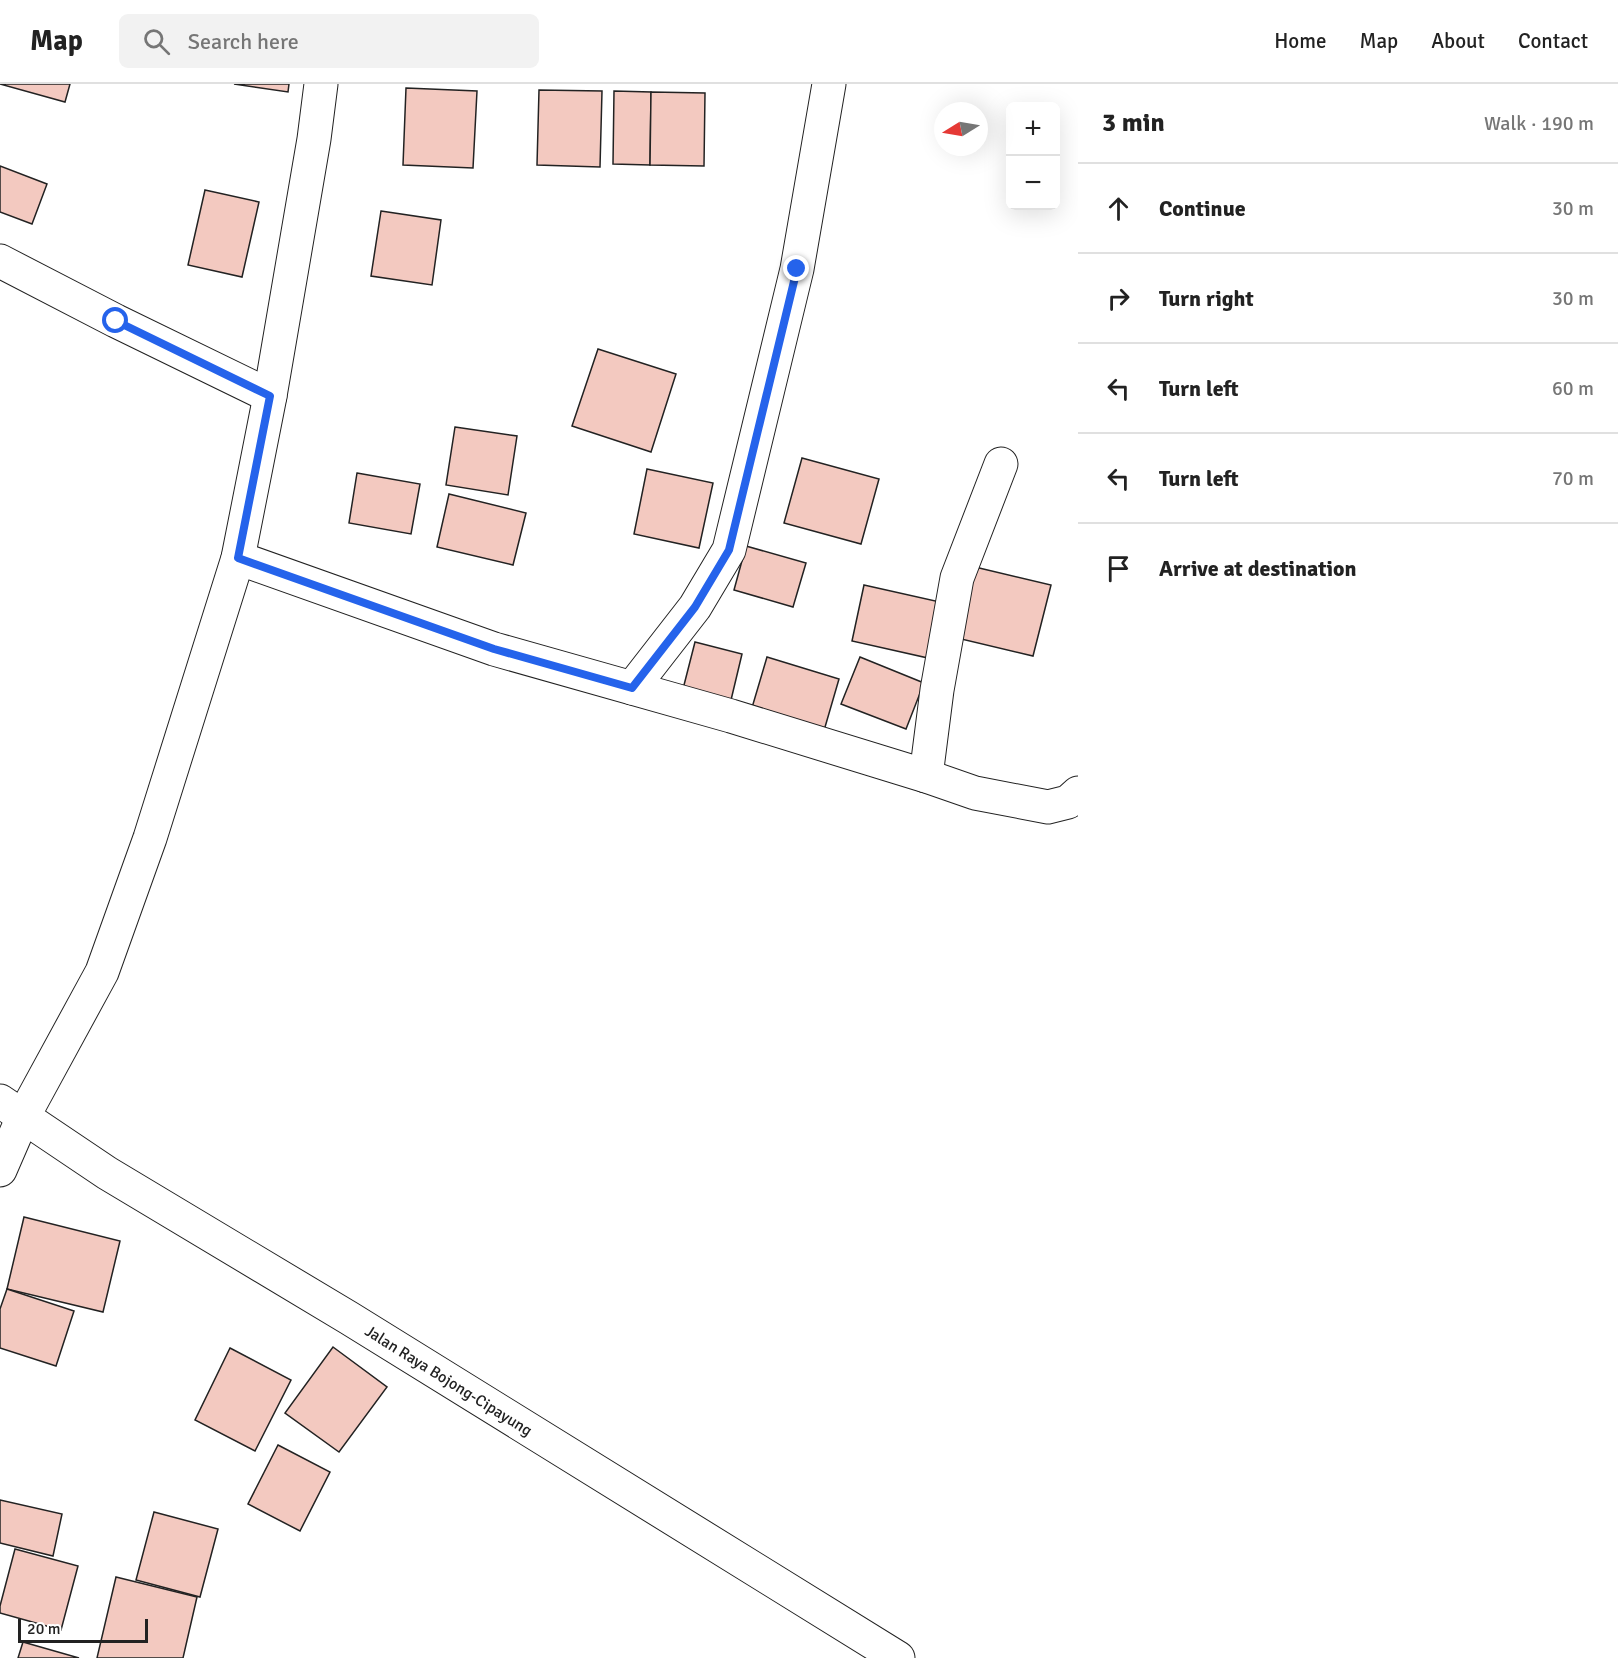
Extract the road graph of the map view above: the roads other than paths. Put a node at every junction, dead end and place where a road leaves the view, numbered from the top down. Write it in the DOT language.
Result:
graph roads {
  1 [pos="321,84"];
  2 [pos="828,84"];
  3 [pos="0,261"];
  4 [pos="270,396"];
  5 [pos="1001,464"];
  6 [pos="238,558"];
  7 [pos="632,688"];
  8 [pos="926,776"];
  9 [pos="1078,792"];
  10 [pos="12,1109"];
  11 [pos="0,1170"];
  12 [pos="898,1658"];
  1 -- 4 [label="street"];
  2 -- 7 [label="street"];
  3 -- 4 [label="street"];
  4 -- 6 [label="street"];
  5 -- 8 [label="street"];
  6 -- 7 [label="street"];
  6 -- 10 [label="street"];
  7 -- 8 [label="street"];
  8 -- 9 [label="street"];
  10 -- 11 [label="street"];
  10 -- 12 [label="street, Jalan Raya Bojong-Cipayung"];
}
